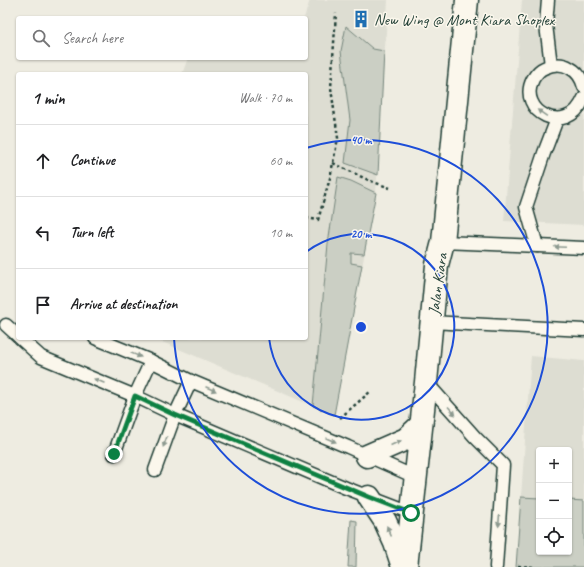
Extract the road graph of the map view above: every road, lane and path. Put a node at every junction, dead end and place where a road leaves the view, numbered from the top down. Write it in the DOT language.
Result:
graph roads {
  1 [pos="467,0"];
  2 [pos="548,0"];
  3 [pos="336,13"];
  4 [pos="551,65"];
  5 [pos="584,87"];
  6 [pos="584,98"];
  7 [pos="557,119"];
  8 [pos="333,163"];
  9 [pos="390,188"];
  10 [pos="308,218"];
  11 [pos="443,242"];
  12 [pos="537,246"];
  13 [pos="584,248"];
  14 [pos="431,322"];
  15 [pos="16,324"];
  16 [pos="584,330"];
  17 [pos="16,334"];
  18 [pos="22,340"];
  19 [pos="100,340"];
  20 [pos="151,361"];
  21 [pos="191,381"];
  22 [pos="426,382"];
  23 [pos="371,391"];
  24 [pos="135,396"];
  25 [pos="175,415"];
  26 [pos="339,419"];
  27 [pos="421,425"];
  28 [pos="114,454"];
  29 [pos="367,456"];
  30 [pos="155,470"];
  31 [pos="415,477"];
  32 [pos="369,497"];
  33 [pos="411,513"];
  34 [pos="403,567"];
  35 [pos="406,567"];
  36 [pos="496,567"];
  1 -- 11 [label="main road, Jalan Kiara"];
  2 -- 4 [label="lane"];
  3 -- 8 [label="path"];
  4 -- 5 [label="lane"];
  7 -- 4 [label="lane, one-way"];
  6 -- 7 [label="lane"];
  7 -- 12 [label="lane"];
  8 -- 9 [label="path"];
  8 -- 10 [label="path"];
  11 -- 12 [label="lane"];
  11 -- 14 [label="main road, Jalan Kiara"];
  13 -- 12 [label="lane, one-way"];
  14 -- 16 [label="lane"];
  14 -- 22 [label="main road, Jalan Kiara"];
  15 -- 17 [label="lane"];
  24 -- 18 [label="lane, one-way"];
  19 -- 20 [label="lane, one-way"];
  20 -- 21 [label="lane"];
  20 -- 24 [label="lane"];
  21 -- 25 [label="lane"];
  21 -- 29 [label="lane, one-way"];
  22 -- 27 [label="main road, Jalan Kiara"];
  22 -- 36 [label="lane, one-way"];
  23 -- 26 [label="path"];
  24 -- 25 [label="lane"];
  24 -- 28 [label="lane"];
  25 -- 30 [label="lane, one-way"];
  25 -- 32 [label="lane"];
  29 -- 27 [label="main road, one-way"];
  27 -- 31 [label="main road, Jalan Kiara"];
  29 -- 31 [label="lane"];
  31 -- 33 [label="main road, Jalan Kiara"];
  32 -- 33 [label="lane"];
  34 -- 32 [label="main road, one-way"];
  33 -- 35 [label="main road, Jalan Kiara"];
}
